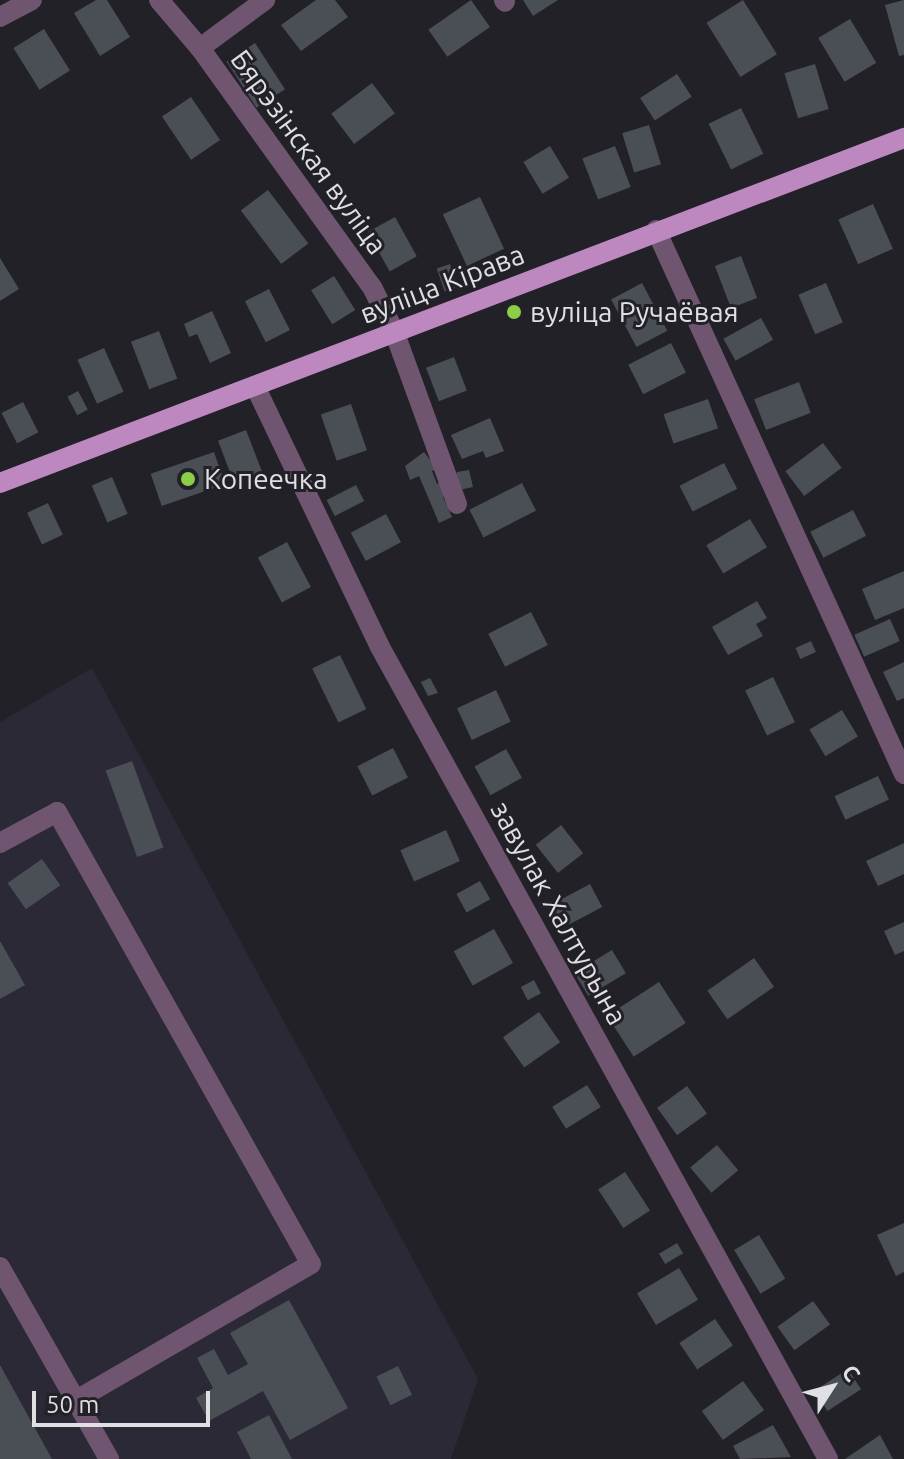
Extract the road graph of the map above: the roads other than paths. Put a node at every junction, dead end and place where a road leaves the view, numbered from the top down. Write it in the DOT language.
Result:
graph roads {
  1 [pos="32,0"];
  2 [pos="159,0"];
  3 [pos="265,0"];
  4 [pos="0,17"];
  5 [pos="200,48"];
  6 [pos="904,138"];
  7 [pos="656,230"];
  8 [pos="394,331"];
  9 [pos="255,386"];
  10 [pos="0,483"];
  11 [pos="457,504"];
  12 [pos="904,774"];
  13 [pos="0,843"];
  14 [pos="0,1267"];
  15 [pos="76,1400"];
  16 [pos="109,1459"];
  17 [pos="828,1459"];
  1 -- 4 [label="street"];
  2 -- 5 [label="street, Бярэзінская вуліца"];
  3 -- 5 [label="street, Бярэзінская вуліца"];
  5 -- 8 [label="street, Бярэзінская вуліца"];
  6 -- 7 [label="main road, вуліца Кірава"];
  7 -- 8 [label="main road, вуліца Кірава"];
  7 -- 12 [label="street"];
  8 -- 9 [label="main road, вуліца Кірава"];
  8 -- 11 [label="street, Бярэзінская вуліца"];
  9 -- 10 [label="main road, вуліца Кірава"];
  9 -- 17 [label="street, завулак Халтурына"];
  13 -- 15 [label="street"];
  14 -- 15 [label="street"];
  15 -- 16 [label="street"];
}
